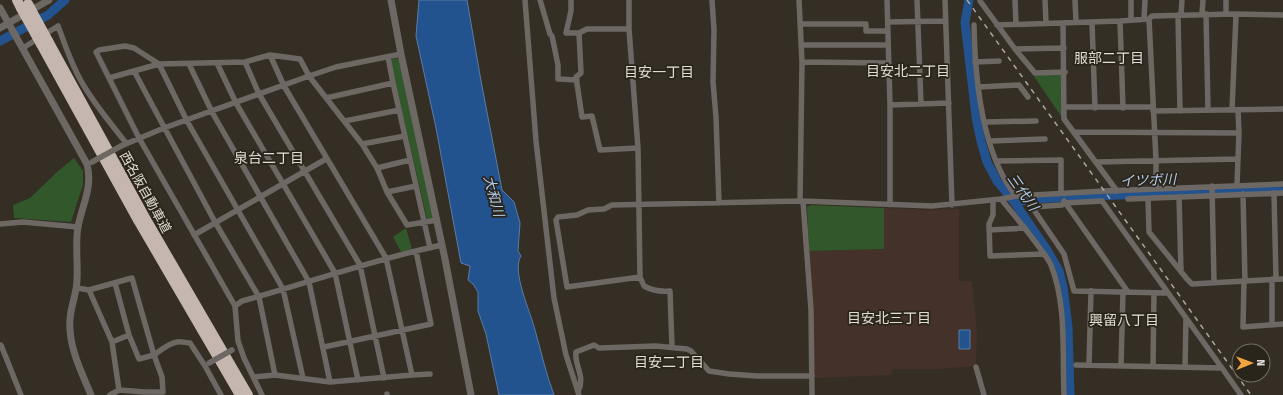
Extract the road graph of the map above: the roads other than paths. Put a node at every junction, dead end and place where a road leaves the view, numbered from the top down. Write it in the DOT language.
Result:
graph roads {
  1 [pos="391,0"];
  2 [pos="526,0"];
  3 [pos="540,0"];
  4 [pos="571,0"];
  5 [pos="629,0"];
  6 [pos="712,0"];
  7 [pos="799,0"];
  8 [pos="887,0"];
  9 [pos="917,0"];
  10 [pos="945,0"];
  11 [pos="980,0"];
  12 [pos="1016,0"];
  13 [pos="1045,0"];
  14 [pos="1075,0"];
  15 [pos="1130,0"];
  16 [pos="1145,0"];
  17 [pos="1182,0"];
  18 [pos="1203,0"];
  19 [pos="1226,0"];
  20 [pos="45,1"];
  21 [pos="23,3"];
  22 [pos="0,8"];
  23 [pos="1204,14"];
  24 [pos="1226,14"];
  25 [pos="1180,15"];
  26 [pos="1236,15"];
  27 [pos="1283,15"];
  28 [pos="1147,19"];
  29 [pos="1131,20"];
  30 [pos="946,21"];
  31 [pos="1120,21"];
  32 [pos="888,22"];
  33 [pos="918,22"];
  34 [pos="1076,22"];
  35 [pos="1092,22"];
  36 [pos="1046,23"];
  37 [pos="1063,23"];
  38 [pos="800,24"];
  39 [pos="1016,24"];
  40 [pos="10,25"];
  41 [pos="974,25"];
  42 [pos="997,25"];
  43 [pos="0,28"];
  44 [pos="629,29"];
  45 [pos="888,31"];
  46 [pos="579,33"];
  47 [pos="45,43"];
  48 [pos="801,45"];
  49 [pos="888,45"];
  50 [pos="23,48"];
  51 [pos="1064,48"];
  52 [pos="1015,49"];
  53 [pos="401,54"];
  54 [pos="270,55"];
  55 [pos="388,57"];
  56 [pos="999,61"];
  57 [pos="245,62"];
  58 [pos="802,62"];
  59 [pos="975,62"];
  60 [pos="218,63"];
  61 [pos="889,63"];
  62 [pos="159,64"];
  63 [pos="189,64"];
  64 [pos="134,71"];
  65 [pos="1065,72"];
  66 [pos="309,76"];
  67 [pos="109,78"];
  68 [pos="577,80"];
  69 [pos="393,83"];
  70 [pos="284,86"];
  71 [pos="978,87"];
  72 [pos="259,94"];
  73 [pos="1028,97"];
  74 [pos="326,98"];
  75 [pos="236,103"];
  76 [pos="949,103"];
  77 [pos="921,104"];
  78 [pos="890,105"];
  79 [pos="1064,107"];
  80 [pos="1095,108"];
  81 [pos="1123,108"];
  82 [pos="1153,109"];
  83 [pos="1283,109"];
  84 [pos="399,110"];
  85 [pos="1208,110"];
  86 [pos="1235,110"];
  87 [pos="1180,111"];
  88 [pos="212,112"];
  89 [pos="187,120"];
  90 [pos="345,121"];
  91 [pos="1036,121"];
  92 [pos="984,122"];
  93 [pos="164,128"];
  94 [pos="1075,132"];
  95 [pos="1154,133"];
  96 [pos="1239,133"];
  97 [pos="405,136"];
  98 [pos="139,138"];
  99 [pos="1045,140"];
  100 [pos="990,141"];
  101 [pos="124,144"];
  102 [pos="362,144"];
  103 [pos="638,148"];
  104 [pos="326,159"];
  105 [pos="1238,159"];
  106 [pos="410,160"];
  107 [pos="1156,160"];
  108 [pos="996,162"];
  109 [pos="1096,162"];
  110 [pos="90,163"];
  111 [pos="377,168"];
  112 [pos="305,171"];
  113 [pos="282,184"];
  114 [pos="1283,184"];
  115 [pos="1237,185"];
  116 [pos="416,186"];
  117 [pos="1156,189"];
  118 [pos="1117,191"];
  119 [pos="1212,191"];
  120 [pos="387,192"];
  121 [pos="1062,193"];
  122 [pos="1274,193"];
  123 [pos="1283,193"];
  124 [pos="1243,194"];
  125 [pos="260,196"];
  126 [pos="1016,196"];
  127 [pos="1179,197"];
  128 [pos="1148,198"];
  129 [pos="1001,199"];
  130 [pos="1128,199"];
  131 [pos="993,200"];
  132 [pos="801,201"];
  133 [pos="719,203"];
  134 [pos="1064,203"];
  135 [pos="639,204"];
  136 [pos="890,205"];
  137 [pos="952,205"];
  138 [pos="238,210"];
  139 [pos="437,220"];
  140 [pos="215,222"];
  141 [pos="425,222"];
  142 [pos="0,224"];
  143 [pos="78,227"];
  144 [pos="1025,228"];
  145 [pos="989,230"];
  146 [pos="194,235"];
  147 [pos="442,245"];
  148 [pos="430,248"];
  149 [pos="416,251"];
  150 [pos="1044,254"];
  151 [pos="386,258"];
  152 [pos="360,265"];
  153 [pos="1181,273"];
  154 [pos="335,274"];
  155 [pos="640,277"];
  156 [pos="1274,279"];
  157 [pos="1283,279"];
  158 [pos="1244,281"];
  159 [pos="309,282"];
  160 [pos="1214,282"];
  161 [pos="115,283"];
  162 [pos="77,288"];
  163 [pos="283,289"];
  164 [pos="89,290"];
  165 [pos="1091,292"];
  166 [pos="1126,292"];
  167 [pos="1154,293"];
  168 [pos="1168,293"];
  169 [pos="258,297"];
  170 [pos="235,306"];
  171 [pos="1186,318"];
  172 [pos="1272,324"];
  173 [pos="1283,324"];
  174 [pos="402,330"];
  175 [pos="129,335"];
  176 [pos="375,336"];
  177 [pos="112,342"];
  178 [pos="350,342"];
  179 [pos="0,345"];
  180 [pos="240,347"];
  181 [pos="324,347"];
  182 [pos="672,347"];
  183 [pos="154,354"];
  184 [pos="207,365"];
  185 [pos="1076,365"];
  186 [pos="1089,365"];
  187 [pos="1121,365"];
  188 [pos="1153,366"];
  189 [pos="976,367"];
  190 [pos="1185,367"];
  191 [pos="1222,368"];
  192 [pos="430,374"];
  193 [pos="275,375"];
  194 [pos="412,375"];
  195 [pos="812,376"];
  196 [pos="254,377"];
  197 [pos="303,378"];
  198 [pos="384,378"];
  199 [pos="358,380"];
  200 [pos="330,382"];
  201 [pos="119,390"];
  202 [pos="578,393"];
  203 [pos="21,395"];
  204 [pos="91,395"];
  205 [pos="110,395"];
  206 [pos="221,395"];
  207 [pos="240,395"];
  208 [pos="248,395"];
  209 [pos="262,395"];
  210 [pos="471,395"];
  211 [pos="812,395"];
  212 [pos="984,395"];
  213 [pos="1064,395"];
  214 [pos="1241,395"];
  1 -- 53 [label="street"];
  2 -- 202 [label="street"];
  3 -- 68 [label="street"];
  4 -- 46 [label="street"];
  5 -- 44 [label="street"];
  6 -- 133 [label="street"];
  7 -- 38 [label="street"];
  8 -- 32 [label="street"];
  9 -- 33 [label="street"];
  10 -- 30 [label="street"];
  11 -- 42 [label="street"];
  12 -- 39 [label="street"];
  13 -- 36 [label="street"];
  14 -- 34 [label="street"];
  15 -- 29 [label="street"];
  16 -- 28 [label="street"];
  17 -- 25 [label="street"];
  18 -- 23 [label="street"];
  19 -- 24 [label="street"];
  20 -- 40 [label="street"];
  21 -- 47 [label="highway, 西名阪自動車道, bridge"];
  22 -- 40 [label="street"];
  23 -- 24 [label="street"];
  23 -- 25 [label="street"];
  23 -- 85 [label="street"];
  24 -- 26 [label="street"];
  25 -- 28 [label="street"];
  25 -- 87 [label="street"];
  26 -- 27 [label="street"];
  26 -- 86 [label="street"];
  28 -- 29 [label="street"];
  28 -- 82 [label="street"];
  29 -- 31 [label="street"];
  30 -- 33 [label="street"];
  30 -- 76 [label="street"];
  31 -- 35 [label="street"];
  31 -- 81 [label="street"];
  32 -- 33 [label="street"];
  32 -- 45 [label="street"];
  33 -- 77 [label="street"];
  34 -- 35 [label="street"];
  34 -- 37 [label="street"];
  35 -- 80 [label="street"];
  36 -- 37 [label="street"];
  36 -- 39 [label="street"];
  37 -- 51 [label="street"];
  38 -- 45 [label="street"];
  38 -- 48 [label="street"];
  39 -- 42 [label="street"];
  40 -- 43 [label="street"];
  40 -- 50 [label="street"];
  41 -- 59 [label="street"];
  42 -- 52 [label="street"];
  44 -- 46 [label="street"];
  44 -- 103 [label="street"];
  45 -- 49 [label="street"];
  46 -- 68 [label="street"];
  47 -- 207 [label="highway, 西名阪自動車道"];
  47 -- 208 [label="highway, 西名阪自動車道"];
  48 -- 49 [label="street"];
  48 -- 58 [label="street"];
  49 -- 61 [label="street"];
  50 -- 101 [label="street"];
  50 -- 110 [label="street"];
  51 -- 52 [label="street"];
  51 -- 65 [label="street"];
  52 -- 65 [label="street"];
  53 -- 55 [label="street"];
  53 -- 139 [label="street"];
  54 -- 57 [label="street"];
  54 -- 66 [label="street"];
  54 -- 70 [label="street"];
  55 -- 66 [label="street"];
  55 -- 69 [label="street"];
  56 -- 59 [label="street"];
  57 -- 60 [label="street"];
  57 -- 72 [label="street"];
  58 -- 61 [label="street"];
  58 -- 132 [label="street"];
  59 -- 71 [label="street"];
  60 -- 63 [label="street"];
  60 -- 75 [label="street"];
  61 -- 78 [label="street"];
  62 -- 63 [label="street"];
  62 -- 64 [label="street"];
  62 -- 67 [label="street"];
  62 -- 89 [label="street"];
  63 -- 88 [label="street"];
  64 -- 67 [label="street"];
  64 -- 93 [label="street"];
  65 -- 79 [label="street"];
  66 -- 70 [label="street"];
  66 -- 74 [label="street"];
  67 -- 98 [label="street"];
  68 -- 103 [label="street"];
  69 -- 74 [label="street"];
  69 -- 84 [label="street"];
  70 -- 72 [label="street"];
  70 -- 104 [label="street"];
  71 -- 73 [label="street"];
  71 -- 92 [label="street"];
  72 -- 75 [label="street"];
  72 -- 112 [label="street"];
  74 -- 90 [label="street"];
  75 -- 88 [label="street"];
  75 -- 113 [label="street"];
  76 -- 77 [label="street"];
  76 -- 137 [label="street"];
  77 -- 78 [label="street"];
  78 -- 136 [label="street"];
  79 -- 80 [label="street"];
  79 -- 94 [label="street"];
  80 -- 81 [label="street"];
  81 -- 82 [label="street"];
  82 -- 87 [label="street"];
  82 -- 95 [label="street"];
  83 -- 86 [label="street"];
  84 -- 90 [label="street"];
  84 -- 97 [label="street"];
  85 -- 86 [label="street"];
  85 -- 87 [label="street"];
  86 -- 96 [label="street"];
  88 -- 89 [label="street"];
  88 -- 125 [label="street"];
  89 -- 93 [label="street"];
  89 -- 138 [label="street"];
  90 -- 102 [label="street"];
  91 -- 92 [label="street"];
  92 -- 100 [label="street"];
  93 -- 98 [label="street"];
  93 -- 140 [label="street"];
  94 -- 95 [label="street"];
  94 -- 109 [label="street"];
  95 -- 96 [label="street"];
  95 -- 107 [label="street"];
  96 -- 105 [label="street"];
  97 -- 102 [label="street"];
  97 -- 106 [label="street"];
  98 -- 101 [label="street"];
  98 -- 146 [label="street"];
  99 -- 100 [label="street"];
  100 -- 108 [label="street"];
  101 -- 110 [label="street, bridge"];
  102 -- 111 [label="street"];
  103 -- 135 [label="street"];
  104 -- 112 [label="street"];
  104 -- 151 [label="street"];
  105 -- 107 [label="street"];
  105 -- 115 [label="street"];
  106 -- 111 [label="street"];
  106 -- 116 [label="street"];
  107 -- 109 [label="street"];
  107 -- 117 [label="street"];
  108 -- 121 [label="street"];
  108 -- 126 [label="street"];
  109 -- 118 [label="street"];
  110 -- 143 [label="street"];
  111 -- 120 [label="street"];
  112 -- 113 [label="street"];
  112 -- 152 [label="street"];
  113 -- 125 [label="street"];
  113 -- 154 [label="street"];
  114 -- 115 [label="street"];
  115 -- 119 [label="street"];
  116 -- 120 [label="street"];
  116 -- 141 [label="street"];
  117 -- 118 [label="street"];
  117 -- 119 [label="street"];
  118 -- 121 [label="street"];
  119 -- 124 [label="street"];
  119 -- 127 [label="street"];
  119 -- 160 [label="street"];
  120 -- 141 [label="street"];
  121 -- 126 [label="street"];
  121 -- 134 [label="street"];
  122 -- 123 [label="street"];
  122 -- 124 [label="street"];
  122 -- 156 [label="street"];
  124 -- 158 [label="street"];
  125 -- 138 [label="street"];
  125 -- 159 [label="street"];
  126 -- 129 [label="street"];
  127 -- 128 [label="street"];
  127 -- 153 [label="street"];
  128 -- 130 [label="street"];
  128 -- 153 [label="street"];
  129 -- 131 [label="street"];
  129 -- 144 [label="street"];
  131 -- 137 [label="street"];
  131 -- 145 [label="street"];
  132 -- 133 [label="street"];
  132 -- 136 [label="street"];
  132 -- 195 [label="street"];
  133 -- 135 [label="street"];
  134 -- 165 [label="street"];
  134 -- 166 [label="street"];
  134 -- 168 [label="street"];
  135 -- 155 [label="street"];
  135 -- 155 [label="street"];
  136 -- 137 [label="street"];
  138 -- 140 [label="street"];
  138 -- 163 [label="street"];
  139 -- 141 [label="street"];
  139 -- 147 [label="street"];
  140 -- 146 [label="street"];
  140 -- 169 [label="street"];
  141 -- 148 [label="street"];
  142 -- 143 [label="street"];
  143 -- 162 [label="street"];
  144 -- 145 [label="street"];
  144 -- 150 [label="street"];
  145 -- 150 [label="street"];
  146 -- 170 [label="street"];
  147 -- 148 [label="street"];
  147 -- 210 [label="street"];
  148 -- 149 [label="street"];
  149 -- 151 [label="street"];
  149 -- 174 [label="street"];
  150 -- 213 [label="street"];
  151 -- 152 [label="street"];
  151 -- 174 [label="street"];
  152 -- 154 [label="street"];
  152 -- 176 [label="street"];
  153 -- 160 [label="street"];
  154 -- 159 [label="street"];
  154 -- 178 [label="street"];
  155 -- 182 [label="street"];
  156 -- 157 [label="street"];
  156 -- 158 [label="street"];
  156 -- 172 [label="street"];
  158 -- 160 [label="street"];
  158 -- 172 [label="street"];
  159 -- 163 [label="street"];
  159 -- 181 [label="street"];
  161 -- 164 [label="street"];
  161 -- 175 [label="street"];
  161 -- 183 [label="street"];
  162 -- 164 [label="street"];
  162 -- 204 [label="street"];
  163 -- 169 [label="street"];
  163 -- 197 [label="street"];
  164 -- 177 [label="street"];
  165 -- 166 [label="street"];
  165 -- 186 [label="street"];
  166 -- 167 [label="street"];
  166 -- 187 [label="street"];
  167 -- 168 [label="street"];
  167 -- 188 [label="street"];
  168 -- 171 [label="street"];
  169 -- 170 [label="street"];
  169 -- 193 [label="street"];
  170 -- 180 [label="street"];
  171 -- 190 [label="street"];
  171 -- 191 [label="street"];
  172 -- 173 [label="street"];
  174 -- 176 [label="street"];
  174 -- 194 [label="street"];
  175 -- 177 [label="street"];
  175 -- 183 [label="street"];
  176 -- 178 [label="street"];
  176 -- 198 [label="street"];
  177 -- 201 [label="street"];
  178 -- 181 [label="street"];
  178 -- 199 [label="street"];
  179 -- 203 [label="street"];
  180 -- 184 [label="street, bridge"];
  180 -- 196 [label="street"];
  181 -- 200 [label="street"];
  182 -- 195 [label="street"];
  182 -- 202 [label="street"];
  183 -- 184 [label="street"];
  183 -- 201 [label="street"];
  184 -- 206 [label="street"];
  185 -- 186 [label="street"];
  186 -- 187 [label="street"];
  187 -- 188 [label="street"];
  188 -- 190 [label="street"];
  189 -- 212 [label="street"];
  190 -- 191 [label="street"];
  191 -- 214 [label="street"];
  192 -- 194 [label="street"];
  193 -- 196 [label="street"];
  193 -- 197 [label="street"];
  194 -- 198 [label="street"];
  195 -- 211 [label="street"];
  196 -- 209 [label="street"];
  197 -- 200 [label="street"];
  198 -- 199 [label="street"];
  199 -- 200 [label="street"];
  201 -- 205 [label="street"];
}
